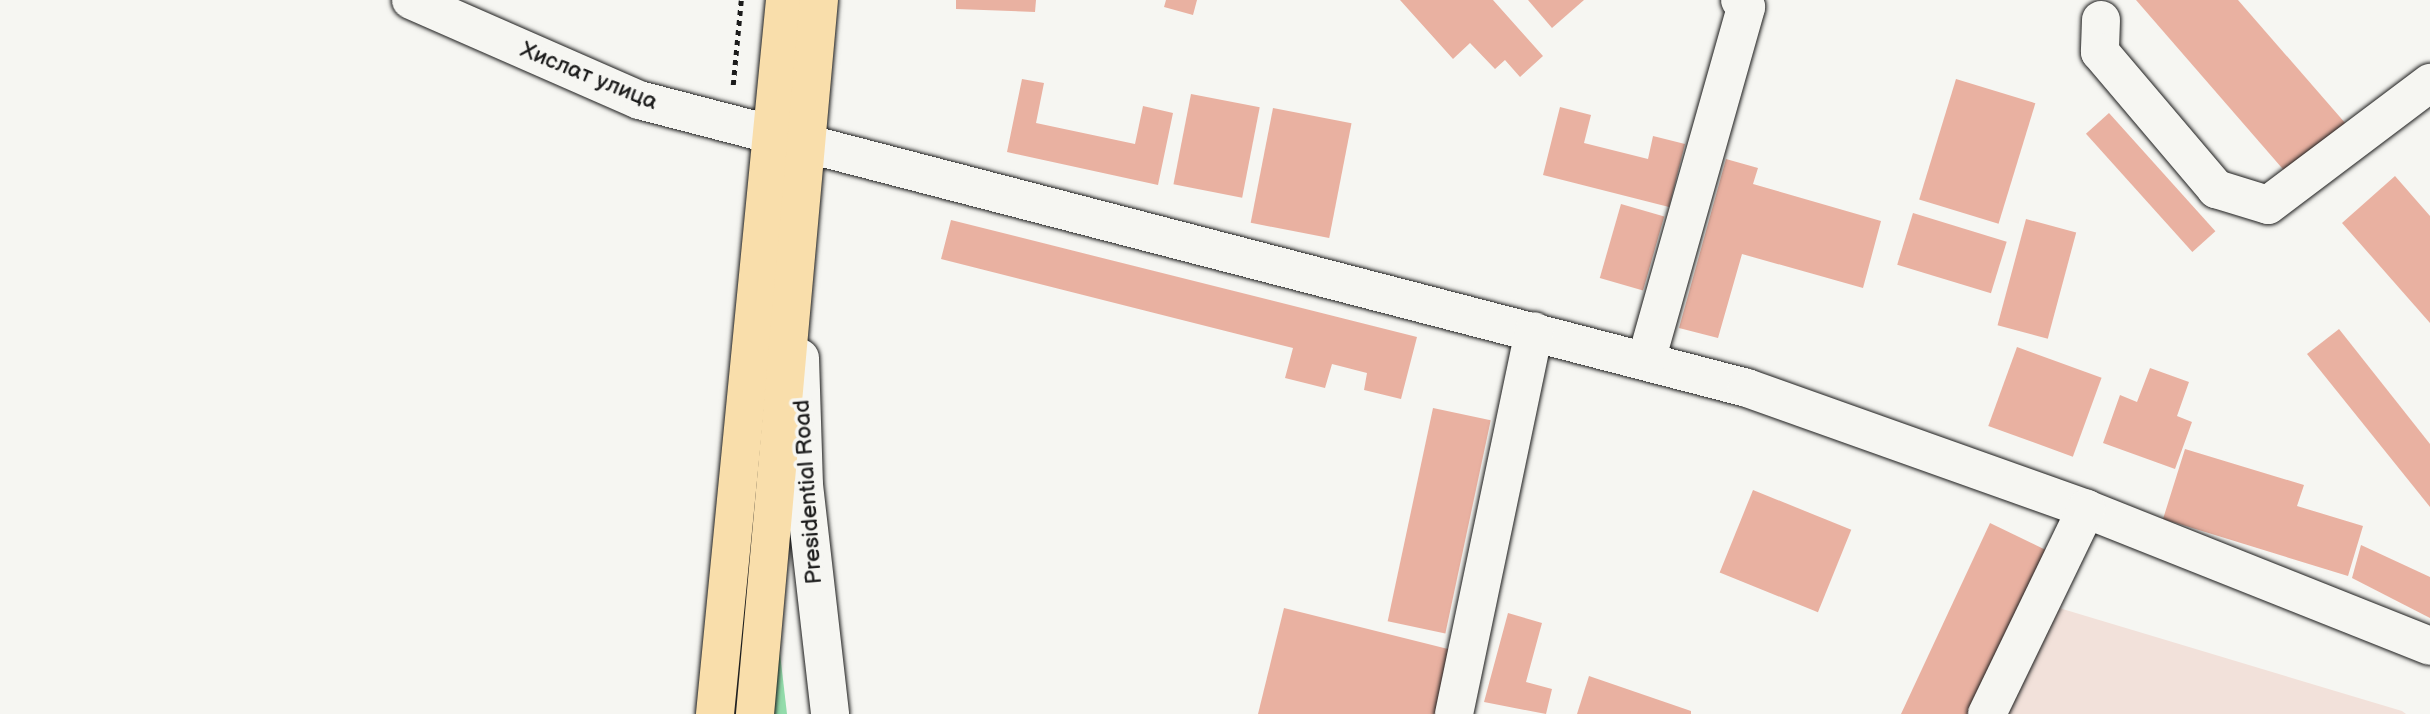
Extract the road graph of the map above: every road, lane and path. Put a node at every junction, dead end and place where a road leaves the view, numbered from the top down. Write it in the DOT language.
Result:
graph roads {
  1 [pos="411,0"];
  2 [pos="785,0"];
  3 [pos="818,0"];
  4 [pos="1740,0"];
  5 [pos="2101,20"];
  6 [pos="2430,83"];
  7 [pos="789,137"];
  8 [pos="797,268"];
  9 [pos="1534,331"];
  10 [pos="1646,361"];
  11 [pos="2086,509"];
  12 [pos="2430,646"];
  13 [pos="715,714"];
  14 [pos="755,714"];
  15 [pos="830,714"];
  16 [pos="1454,714"];
  17 [pos="1987,714"];
  1 -- 7 [label="street, Хислат улица"];
  2 -- 7 [label="main road"];
  3 -- 7 [label="main road"];
  4 -- 10 [label="street"];
  5 -- 6 [label="street"];
  7 -- 8 [label="main road"];
  7 -- 9 [label="street, Хислат улица"];
  7 -- 13 [label="main road"];
  8 -- 14 [label="main road"];
  8 -- 15 [label="street, Presidential Road"];
  9 -- 10 [label="street, Хислат улица"];
  9 -- 16 [label="street"];
  10 -- 11 [label="street, Хислат улица"];
  11 -- 12 [label="street, Хислат улица"];
  11 -- 17 [label="street"];
}
